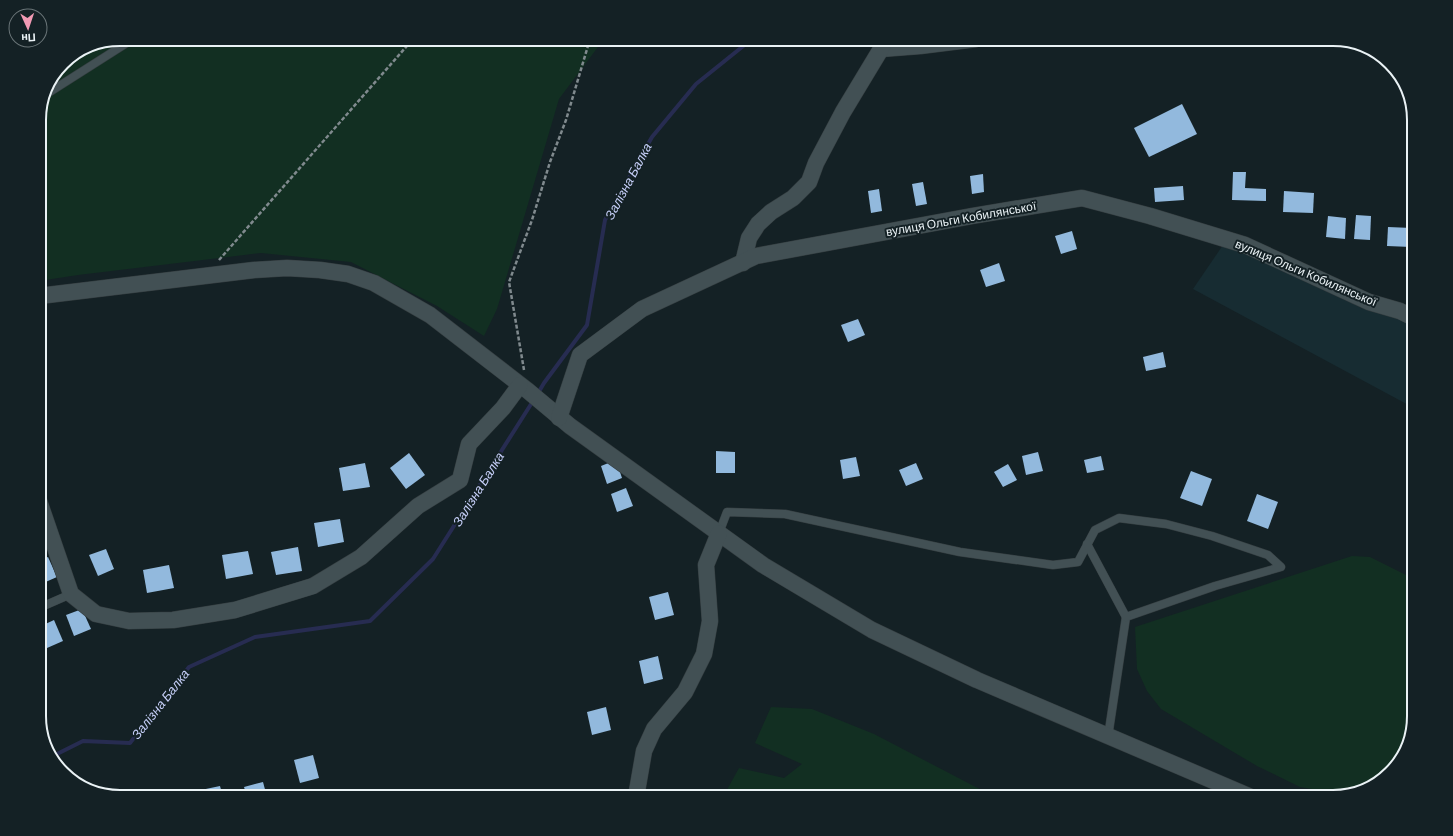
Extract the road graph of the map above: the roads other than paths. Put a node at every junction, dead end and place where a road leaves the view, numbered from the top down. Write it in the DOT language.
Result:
graph roads {
  1 [pos="122,46"];
  2 [pos="882,46"];
  3 [pos="53,90"];
  4 [pos="743,263"];
  5 [pos="46,295"];
  6 [pos="1407,314"];
  7 [pos="525,389"];
  8 [pos="558,417"];
  9 [pos="46,521"];
  10 [pos="719,533"];
  11 [pos="1087,544"];
  12 [pos="72,594"];
  13 [pos="46,605"];
  14 [pos="1126,618"];
  15 [pos="1108,736"];
  16 [pos="637,790"];
  17 [pos="1235,790"];
  1 -- 3 [label="lane"];
  2 -- 4 [label="street"];
  4 -- 6 [label="street, вулиця Ольги Кобилянської"];
  4 -- 8 [label="street, вулиця Ольги Кобилянської"];
  5 -- 7 [label="street"];
  7 -- 8 [label="street"];
  7 -- 12 [label="street"];
  8 -- 10 [label="street"];
  9 -- 12 [label="street"];
  10 -- 11 [label="lane"];
  10 -- 15 [label="street"];
  10 -- 16 [label="street"];
  11 -- 14 [label="lane"];
  11 -- 14 [label="lane"];
  12 -- 13 [label="lane"];
  14 -- 15 [label="lane"];
  15 -- 17 [label="street"];
}
